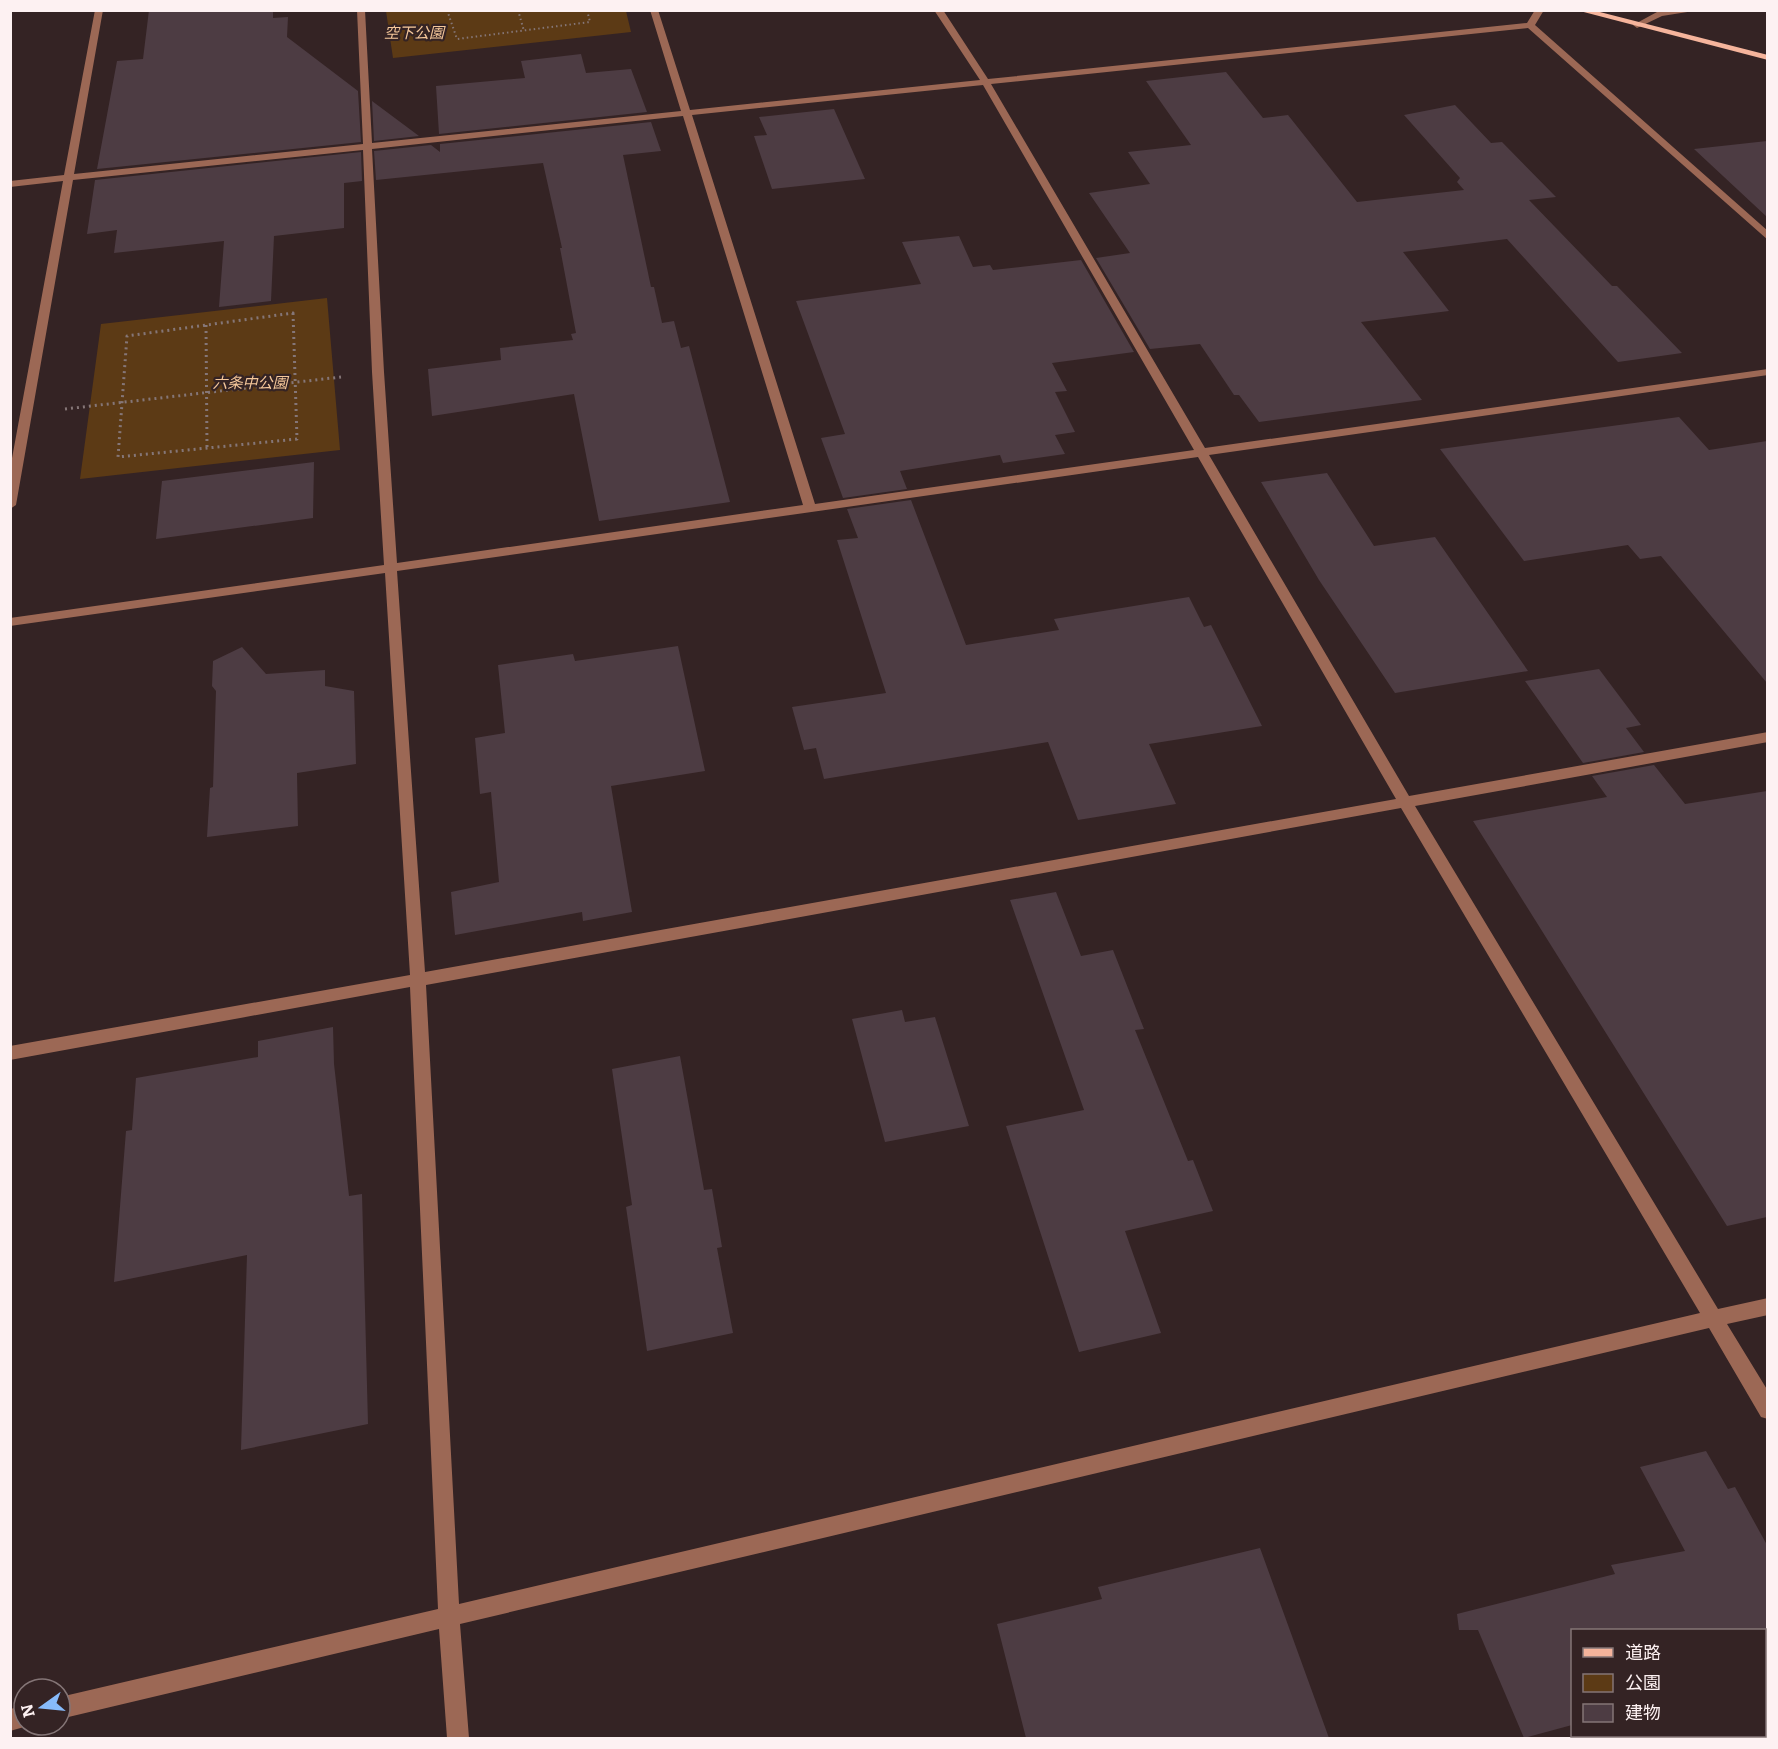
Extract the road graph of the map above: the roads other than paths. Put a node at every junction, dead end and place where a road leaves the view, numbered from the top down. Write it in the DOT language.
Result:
graph roads {
  1 [pos="99,10"];
  2 [pos="362,10"];
  3 [pos="654,10"];
  4 [pos="938,10"];
  5 [pos="1540,10"];
  6 [pos="1580,10"];
  7 [pos="1696,10"];
  8 [pos="1530,25"];
  9 [pos="1637,25"];
  10 [pos="1767,58"];
  11 [pos="985,81"];
  12 [pos="685,113"];
  13 [pos="367,146"];
  14 [pos="68,178"];
  15 [pos="10,184"];
  16 [pos="1767,237"];
  17 [pos="1767,372"];
  18 [pos="1200,453"];
  19 [pos="10,505"];
  20 [pos="810,508"];
  21 [pos="393,570"];
  22 [pos="10,622"];
  23 [pos="1767,737"];
  24 [pos="1405,802"];
  25 [pos="418,981"];
  26 [pos="10,1053"];
  27 [pos="1767,1306"];
  28 [pos="1712,1319"];
  29 [pos="1767,1410"];
  30 [pos="449,1617"];
  31 [pos="72,1705"];
  32 [pos="458,1738"];
  1 -- 14 [label="street"];
  2 -- 13 [label="street"];
  3 -- 12 [label="street"];
  4 -- 11 [label="street"];
  5 -- 8 [label="street"];
  6 -- 9 [label="main road"];
  7 -- 9 [label="street"];
  8 -- 11 [label="street"];
  8 -- 16 [label="street"];
  9 -- 10 [label="main road"];
  11 -- 12 [label="street"];
  11 -- 18 [label="street"];
  12 -- 13 [label="street"];
  12 -- 20 [label="street"];
  13 -- 14 [label="street"];
  13 -- 21 [label="street"];
  14 -- 15 [label="street"];
  14 -- 19 [label="street"];
  17 -- 18 [label="street"];
  18 -- 20 [label="street"];
  18 -- 24 [label="street"];
  20 -- 21 [label="street"];
  21 -- 22 [label="street"];
  21 -- 25 [label="street"];
  23 -- 24 [label="street"];
  24 -- 25 [label="street"];
  24 -- 28 [label="street"];
  25 -- 26 [label="street"];
  25 -- 30 [label="street"];
  27 -- 28 [label="street"];
  28 -- 29 [label="street"];
  28 -- 30 [label="street"];
  30 -- 31 [label="street"];
  30 -- 32 [label="street"];
}
